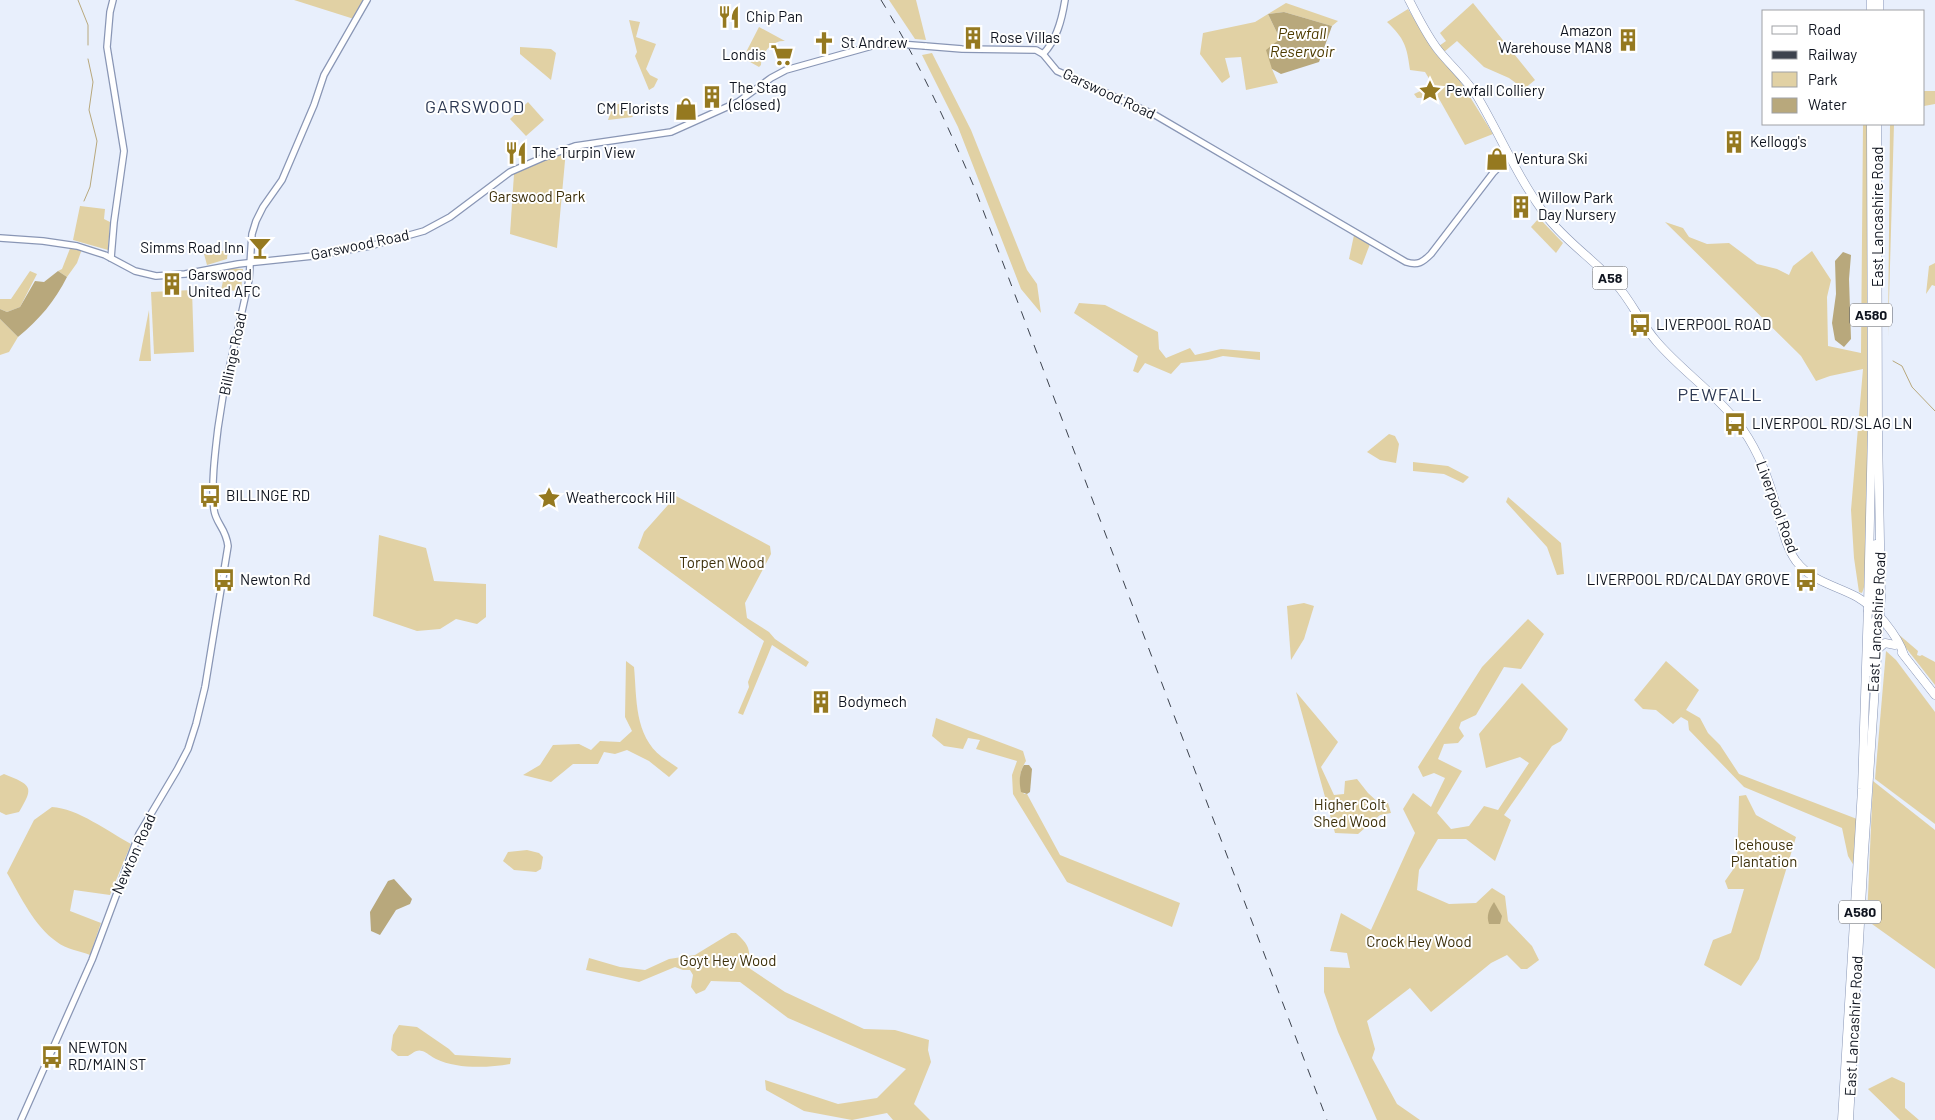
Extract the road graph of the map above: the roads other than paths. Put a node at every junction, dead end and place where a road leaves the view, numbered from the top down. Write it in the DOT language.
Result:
graph roads {
  1 [pos="113,0"];
  2 [pos="367,0"];
  3 [pos="1065,0"];
  4 [pos="1409,0"];
  5 [pos="1043,54"];
  6 [pos="1871,125"];
  7 [pos="1877,125"];
  8 [pos="1509,157"];
  9 [pos="0,238"];
  10 [pos="111,258"];
  11 [pos="251,262"];
  12 [pos="1875,365"];
  13 [pos="1879,522"];
  14 [pos="220,524"];
  15 [pos="1869,589"];
  16 [pos="1854,596"];
  17 [pos="1869,609"];
  18 [pos="1878,621"];
  19 [pos="1896,645"];
  20 [pos="1878,649"];
  21 [pos="1904,655"];
  22 [pos="1866,685"];
  23 [pos="1935,695"];
  24 [pos="21,1120"];
  25 [pos="1842,1120"];
  26 [pos="1849,1120"];
  1 -- 10 [label="street"];
  2 -- 11 [label="street, Billinge Road"];
  3 -- 5 [label="street"];
  4 -- 8 [label="highway, Liverpool Road / A58"];
  5 -- 8 [label="street, Garswood Road"];
  5 -- 11 [label="street, Garswood Road, bridge"];
  6 -- 12 [label="highway, East Lancashire Road / A580"];
  7 -- 12 [label="highway, East Lancashire Road / A580"];
  8 -- 16 [label="highway, Liverpool Road / A58"];
  9 -- 10 [label="street, Garswood Road"];
  10 -- 11 [label="street, Garswood Road"];
  11 -- 14 [label="street, Billinge Road"];
  12 -- 13 [label="highway, East Lancashire Road / A580"];
  12 -- 15 [label="highway, East Lancashire Road / A580"];
  13 -- 17 [label="highway"];
  13 -- 18 [label="highway, East Lancashire Road / A580"];
  14 -- 24 [label="street, Newton Road"];
  15 -- 16 [label="highway"];
  15 -- 17 [label="highway, East Lancashire Road / A580"];
  16 -- 17 [label="highway, Liverpool Road / A58"];
  17 -- 18 [label="highway, Liverpool Road / A58"];
  17 -- 22 [label="highway, East Lancashire Road / A580"];
  18 -- 19 [label="highway, A58"];
  18 -- 20 [label="highway, East Lancashire Road / A580"];
  18 -- 21 [label="highway, A58"];
  18 -- 22 [label="highway"];
  19 -- 20 [label="highway"];
  19 -- 21 [label="highway, A58"];
  20 -- 26 [label="highway, East Lancashire Road / A580"];
  21 -- 23 [label="highway, A58"];
  22 -- 25 [label="highway, East Lancashire Road / A580"];
}
